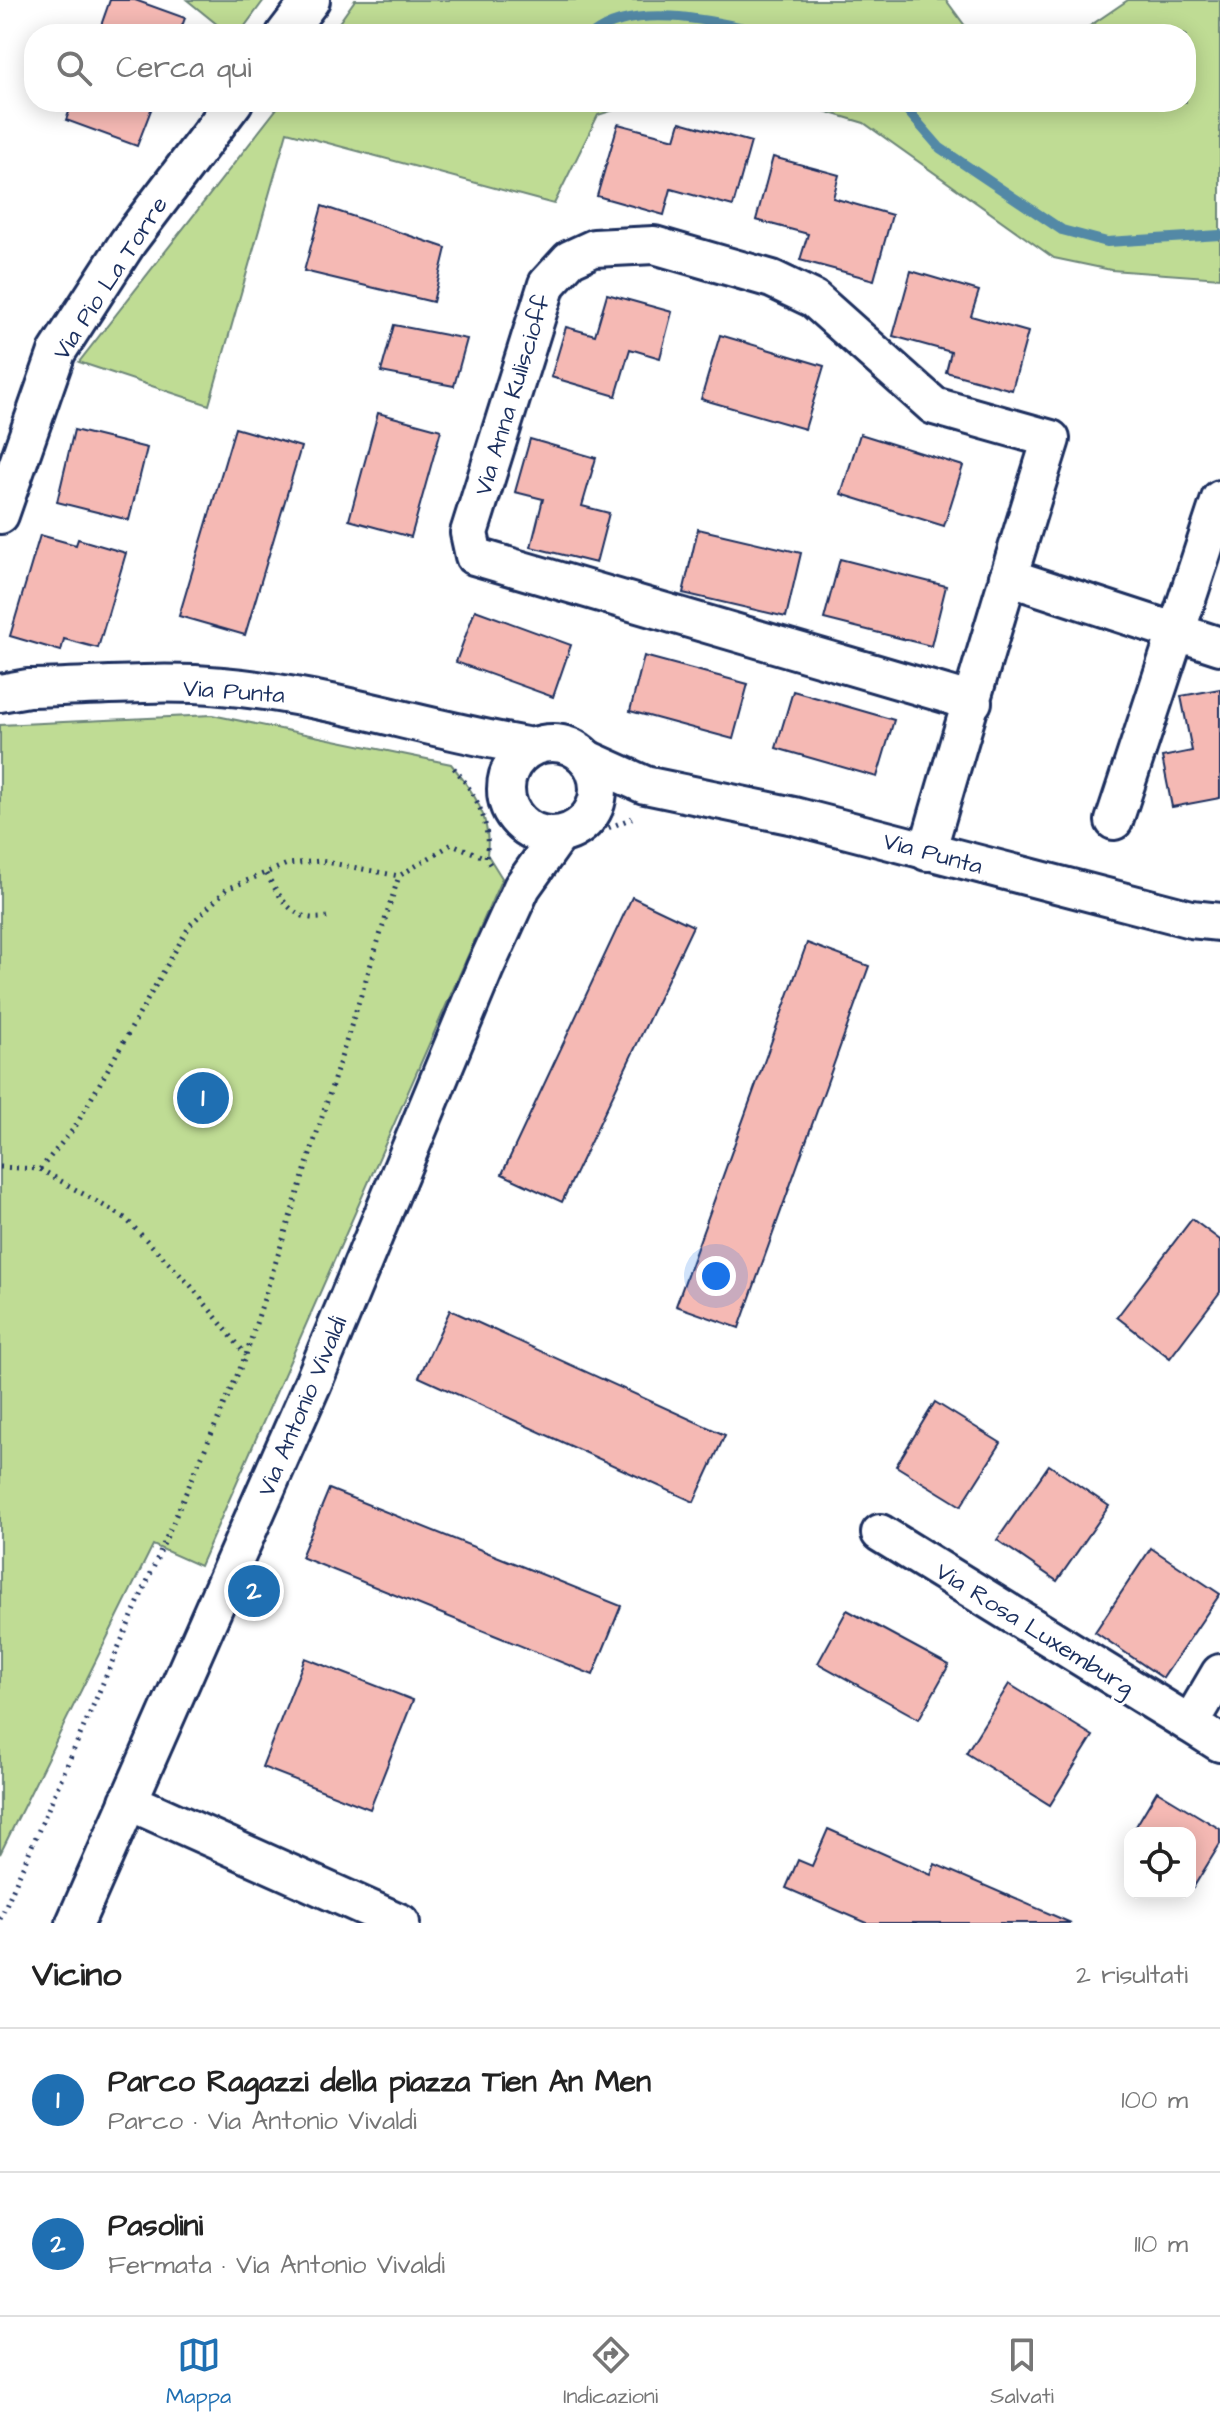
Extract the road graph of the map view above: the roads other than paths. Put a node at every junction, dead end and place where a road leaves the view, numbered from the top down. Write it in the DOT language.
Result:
graph roads {
  1 [pos="311,0"];
  2 [pos="293,24"];
  3 [pos="226,112"];
  4 [pos="1220,499"];
  5 [pos="0,515"];
  6 [pos="1008,577"];
  7 [pos="1174,631"];
  8 [pos="1220,646"];
  9 [pos="0,693"];
  10 [pos="973,702"];
  11 [pos="532,747"];
  12 [pos="458,750"];
  13 [pos="587,759"];
  14 [pos="506,781"];
  15 [pos="640,801"];
  16 [pos="1114,821"];
  17 [pos="567,828"];
  18 [pos="927,852"];
  19 [pos="1220,922"];
  20 [pos="880,1533"];
  21 [pos="1220,1673"];
  22 [pos="1190,1724"];
  23 [pos="1220,1743"];
  24 [pos="128,1801"];
  25 [pos="75,1923"];
  26 [pos="401,1923"];
  1 -- 2 [label="street"];
  3 -- 5 [label="street, Via Pio La Torre"];
  4 -- 7 [label="street"];
  6 -- 7 [label="street"];
  6 -- 10 [label="street, Via Anna Kuliscioff"];
  6 -- 10 [label="street, Via Anna Kuliscioff"];
  7 -- 8 [label="street"];
  7 -- 16 [label="street"];
  9 -- 12 [label="street, Via Punta"];
  10 -- 18 [label="street, Via Anna Kuliscioff"];
  11 -- 12 [label="street, Via Punta"];
  11 -- 13 [label="street, Via Punta"];
  11 -- 14 [label="street"];
  12 -- 14 [label="street"];
  13 -- 15 [label="street, Via Punta"];
  13 -- 17 [label="street"];
  14 -- 17 [label="street"];
  15 -- 17 [label="street"];
  15 -- 18 [label="street, Via Punta"];
  17 -- 24 [label="street, Via Antonio Vivaldi"];
  18 -- 19 [label="street, Via Punta"];
  20 -- 22 [label="street, Via Rosa Luxemburg"];
  21 -- 22 [label="street"];
  22 -- 23 [label="street, Via Rosa Luxemburg"];
  24 -- 25 [label="street, Via Antonio Vivaldi"];
  24 -- 26 [label="street"];
}
